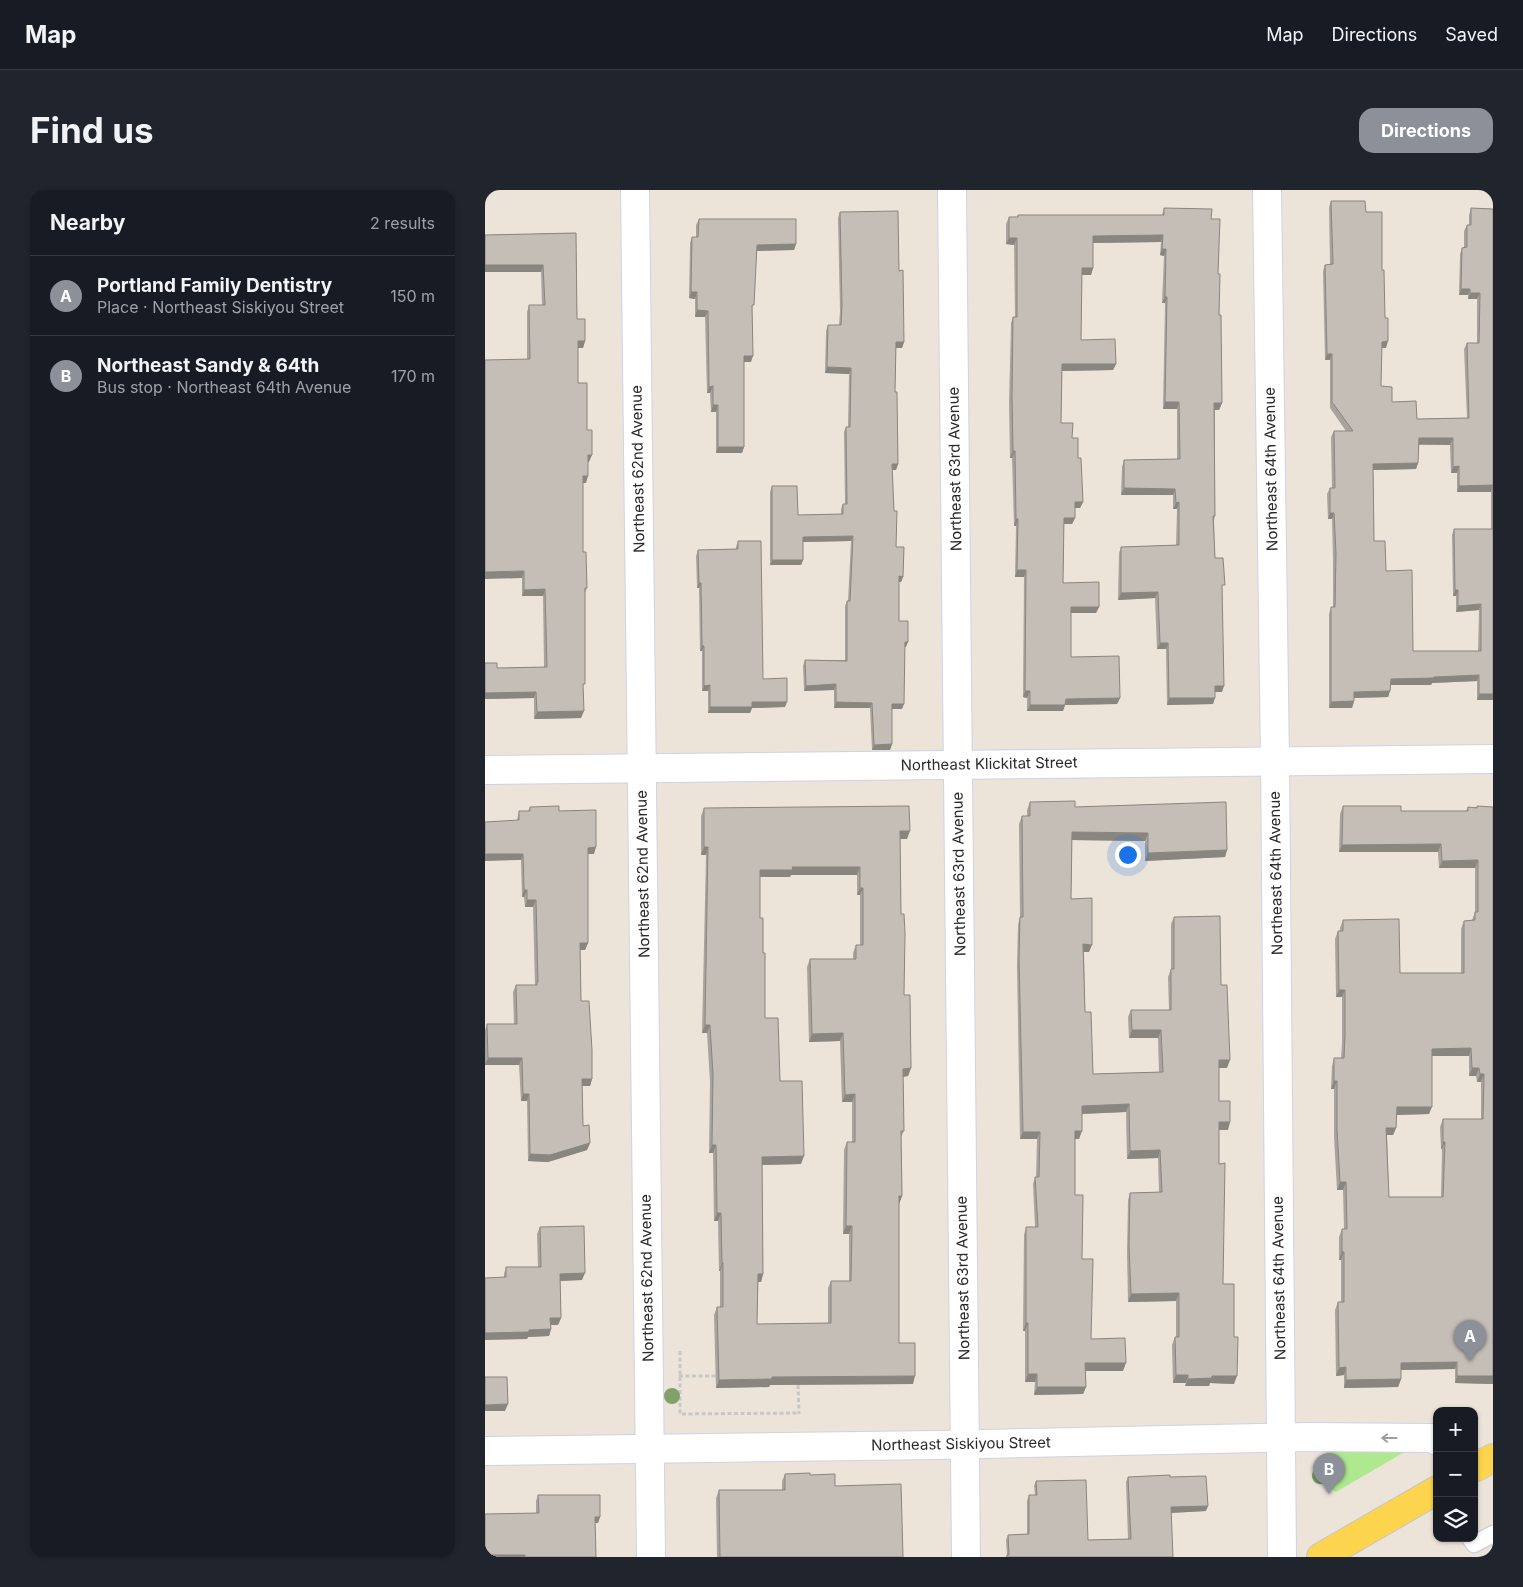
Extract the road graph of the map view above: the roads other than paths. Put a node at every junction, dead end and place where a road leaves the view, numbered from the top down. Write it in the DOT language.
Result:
graph roads {
  1 [pos="635,190"];
  2 [pos="952,190"];
  3 [pos="1267,190"];
  4 [pos="1493,759"];
  5 [pos="1275,761"];
  6 [pos="958,765"];
  7 [pos="641,768"];
  8 [pos="485,770"];
  9 [pos="1280,1438"];
  10 [pos="1433,1439"];
  11 [pos="965,1444"];
  12 [pos="650,1448"];
  13 [pos="485,1451"];
  14 [pos="1493,1458"];
  15 [pos="1478,1466"];
  16 [pos="1433,1492"];
  17 [pos="1493,1534"];
  18 [pos="1478,1542"];
  19 [pos="1333,1554"];
  20 [pos="651,1557"];
  21 [pos="966,1557"];
  22 [pos="1281,1557"];
  1 -- 7 [label="street, Northeast 62nd Avenue"];
  2 -- 6 [label="street, Northeast 63rd Avenue"];
  3 -- 5 [label="street, Northeast 64th Avenue"];
  4 -- 5 [label="street, Northeast Klickitat Street"];
  5 -- 6 [label="street, Northeast Klickitat Street"];
  5 -- 9 [label="street, Northeast 64th Avenue"];
  6 -- 7 [label="street, Northeast Klickitat Street"];
  6 -- 11 [label="street, Northeast 63rd Avenue"];
  7 -- 8 [label="street, Northeast Klickitat Street"];
  7 -- 12 [label="street, Northeast 62nd Avenue"];
  10 -- 9 [label="street, Northeast Siskiyou Street, one-way"];
  9 -- 11 [label="street, Northeast Siskiyou Street"];
  9 -- 22 [label="street, Northeast 64th Avenue"];
  11 -- 12 [label="street, Northeast Siskiyou Street"];
  11 -- 21 [label="street, Northeast 63rd Avenue"];
  12 -- 13 [label="street, Northeast Siskiyou Street"];
  12 -- 20 [label="street, Northeast 62nd Avenue"];
  14 -- 15 [label="main road"];
  16 -- 19 [label="main road"];
  17 -- 18 [label="lane"];
}
